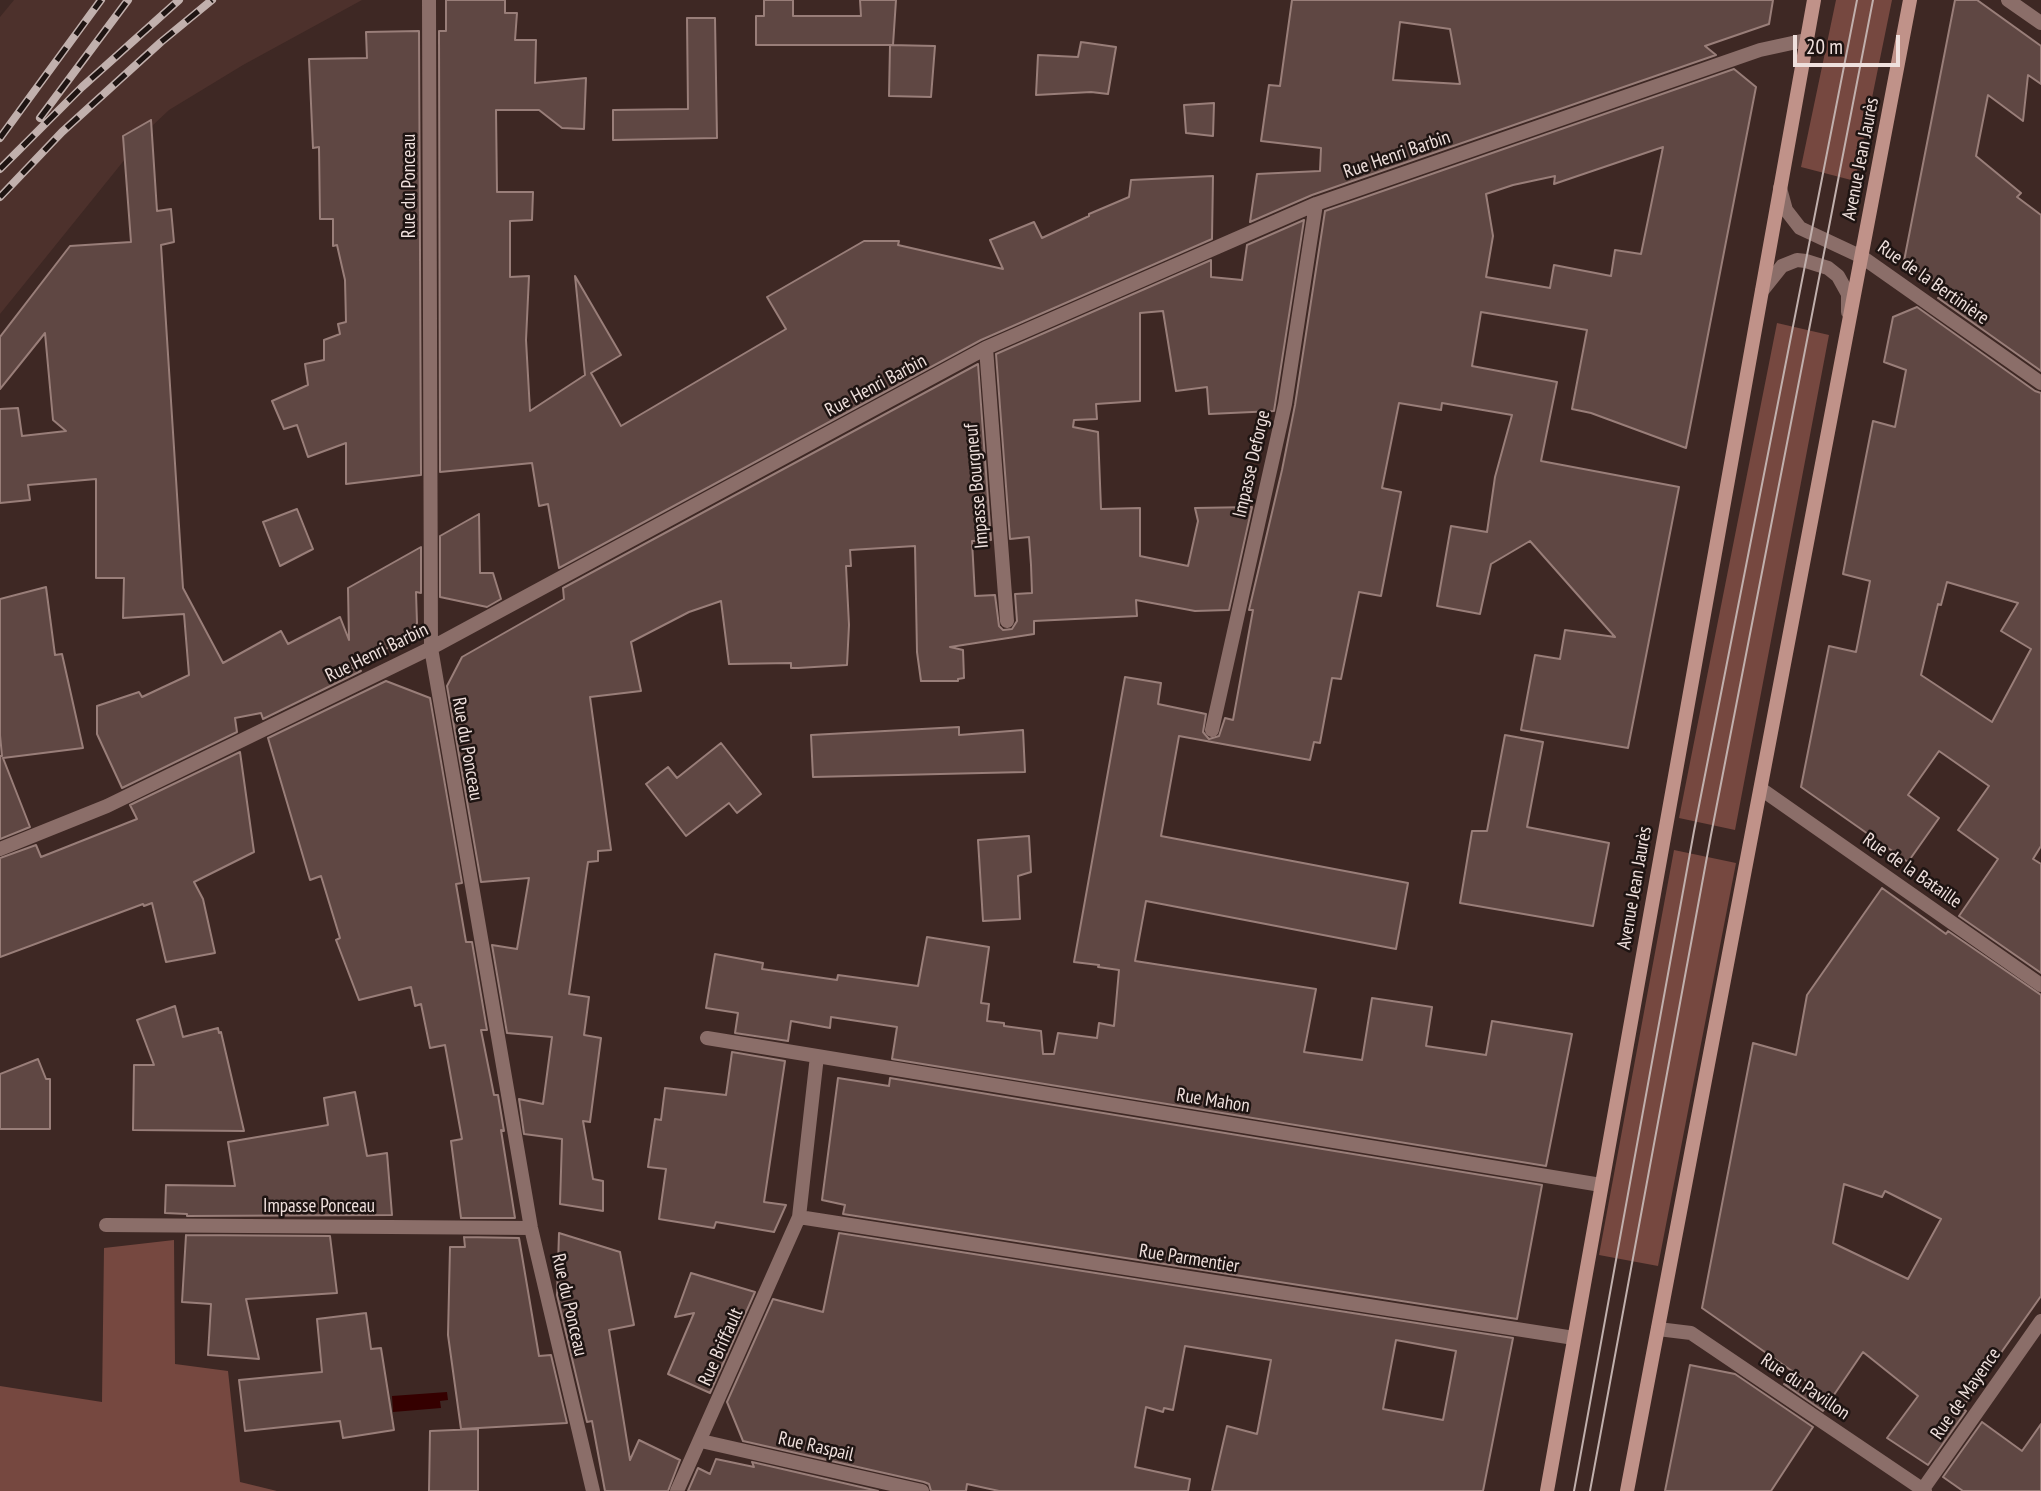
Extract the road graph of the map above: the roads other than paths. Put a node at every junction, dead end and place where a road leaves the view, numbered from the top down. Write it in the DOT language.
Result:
graph roads {
  1 [pos="429,0"];
  2 [pos="1814,0"];
  3 [pos="1910,0"];
  4 [pos="2008,0"];
  5 [pos="2041,23"];
  6 [pos="1807,40"];
  7 [pos="1780,188"];
  8 [pos="1316,204"];
  9 [pos="1862,257"];
  10 [pos="1762,291"];
  11 [pos="1849,324"];
  12 [pos="986,348"];
  13 [pos="2041,383"];
  14 [pos="1007,621"];
  15 [pos="431,648"];
  16 [pos="1212,730"];
  17 [pos="1761,789"];
  18 [pos="0,849"];
  19 [pos="2041,985"];
  20 [pos="707,1038"];
  21 [pos="817,1056"];
  22 [pos="1601,1185"];
  23 [pos="799,1217"];
  24 [pos="106,1225"];
  25 [pos="531,1227"];
  26 [pos="2041,1321"];
  27 [pos="1658,1329"];
  28 [pos="1574,1338"];
  29 [pos="701,1441"];
  30 [pos="590,1479"];
  31 [pos="1924,1490"];
  32 [pos="677,1491"];
  33 [pos="922,1491"];
  34 [pos="1547,1491"];
  35 [pos="1627,1491"];
  1 -- 15 [label="street, Rue du Ponceau"];
  2 -- 6 [label="main road, Avenue Jean Jaurès"];
  3 -- 9 [label="main road, Avenue Jean Jaurès"];
  4 -- 5 [label="street"];
  6 -- 7 [label="main road, Avenue Jean Jaurès"];
  6 -- 8 [label="street, Rue Henri Barbin"];
  7 -- 9 [label="street, Rue de la Bertinière"];
  7 -- 10 [label="main road, Avenue Jean Jaurès"];
  8 -- 12 [label="street, Rue Henri Barbin"];
  8 -- 16 [label="street, Impasse Deforge"];
  9 -- 11 [label="main road, Avenue Jean Jaurès"];
  9 -- 13 [label="street, Rue de la Bertinière"];
  10 -- 11 [label="street, Avenue Jean Jaurès"];
  10 -- 22 [label="main road, Avenue Jean Jaurès"];
  11 -- 17 [label="main road, Avenue Jean Jaurès"];
  12 -- 14 [label="street, Impasse Bourgneuf"];
  12 -- 15 [label="street, Rue Henri Barbin"];
  15 -- 18 [label="street, Rue Henri Barbin"];
  15 -- 25 [label="street, Rue du Ponceau"];
  17 -- 19 [label="street, Rue de la Bataille"];
  17 -- 27 [label="main road, Avenue Jean Jaurès"];
  20 -- 21 [label="street, Rue Mahon"];
  21 -- 22 [label="street, Rue Mahon"];
  21 -- 23 [label="street"];
  22 -- 28 [label="main road, Avenue Jean Jaurès"];
  23 -- 28 [label="street, Rue Parmentier"];
  23 -- 29 [label="street, Rue Briffault"];
  24 -- 25 [label="street, Impasse Ponceau"];
  25 -- 30 [label="street, Rue du Ponceau"];
  26 -- 31 [label="street, Rue de Mayence"];
  27 -- 31 [label="street, Rue du Pavillon"];
  27 -- 35 [label="main road, Avenue Jean Jaurès"];
  28 -- 34 [label="main road, Avenue Jean Jaurès"];
  29 -- 32 [label="street, Rue Briffault"];
  29 -- 33 [label="street, Rue Raspail"];
}
